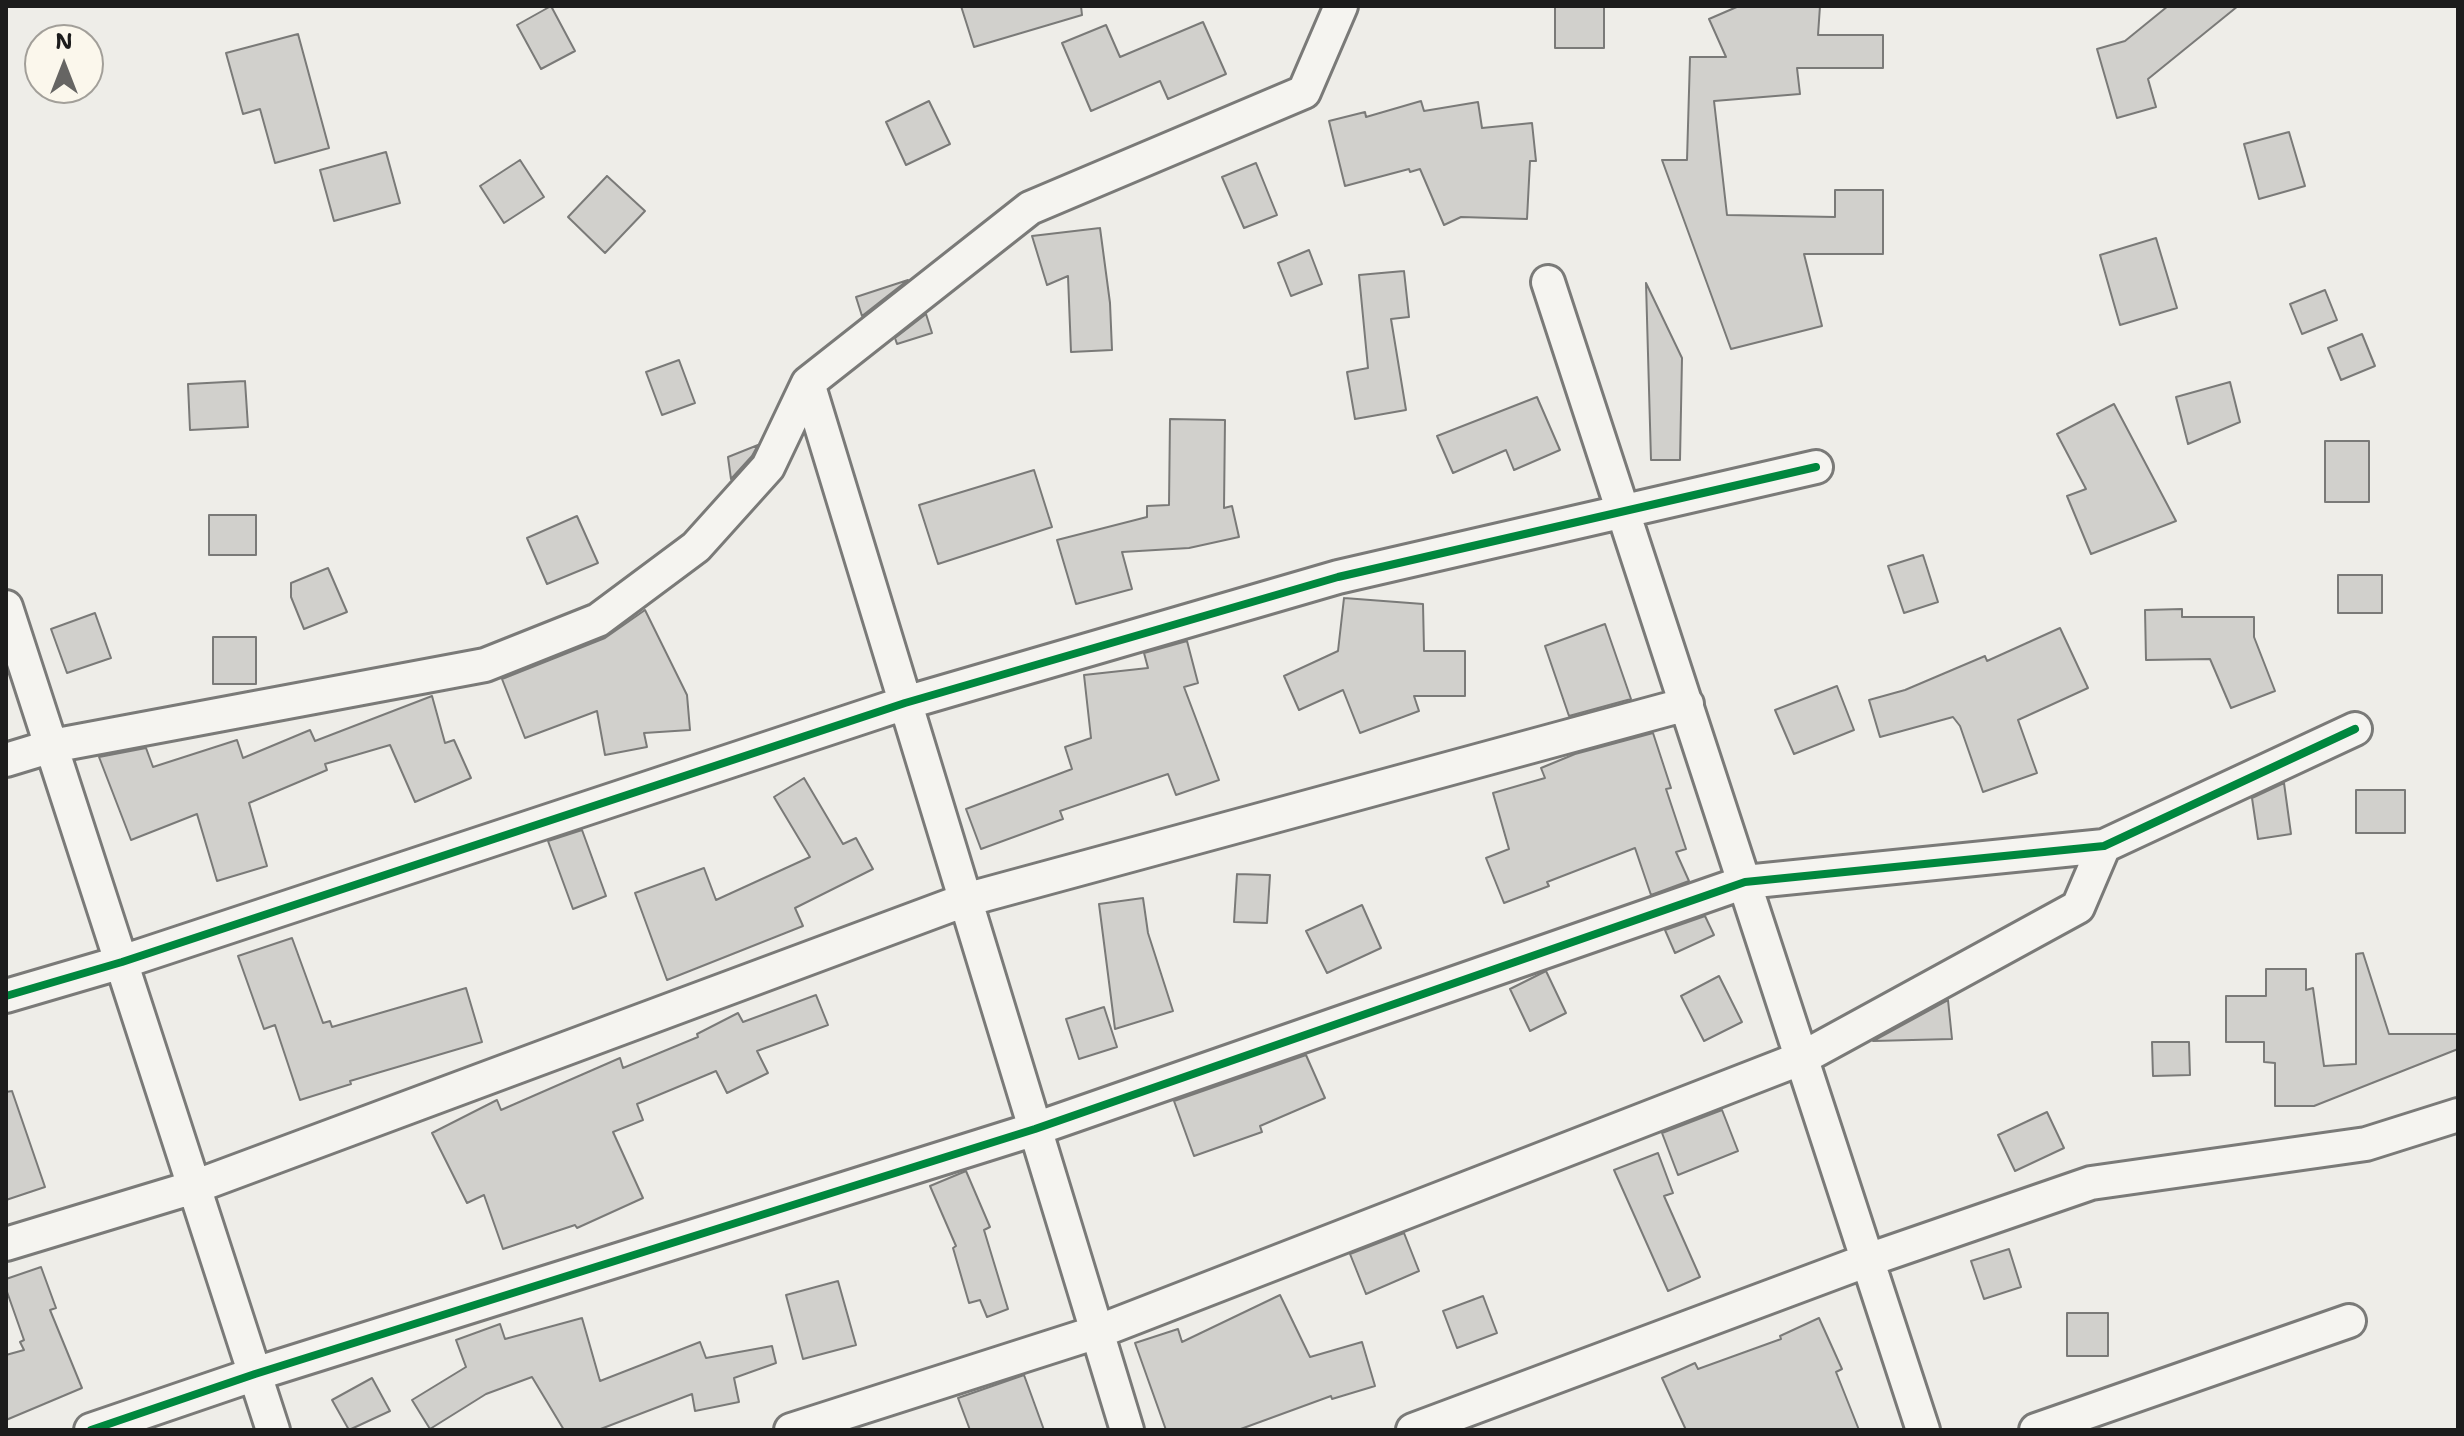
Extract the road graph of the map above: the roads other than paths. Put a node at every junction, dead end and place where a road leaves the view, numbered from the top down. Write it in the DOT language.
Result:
graph roads {
  1 [pos="1341,6"];
  2 [pos="1548,282"];
  3 [pos="808,383"];
  4 [pos="1816,467"];
  5 [pos="1624,512"];
  6 [pos="6,607"];
  7 [pos="905,703"];
  8 [pos="1687,704"];
  9 [pos="2355,729"];
  10 [pos="52,746"];
  11 [pos="6,760"];
  12 [pos="2104,846"];
  13 [pos="1745,882"];
  14 [pos="965,900"];
  15 [pos="122,962"];
  16 [pos="6,996"];
  17 [pos="1802,1058"];
  18 [pos="2458,1115"];
  19 [pos="1035,1129"];
  20 [pos="194,1187"];
  21 [pos="6,1244"];
  22 [pos="1868,1260"];
  23 [pos="2349,1321"];
  24 [pos="1097,1332"];
  25 [pos="255,1374"];
  26 [pos="91,1430"];
  27 [pos="273,1430"];
  28 [pos="791,1430"];
  29 [pos="1127,1430"];
  30 [pos="1413,1430"];
  31 [pos="1923,1430"];
  32 [pos="2036,1430"];
  1 -- 3 [label="street"];
  2 -- 5 [label="street"];
  3 -- 7 [label="street"];
  3 -- 10 [label="street"];
  4 -- 5 [label="street"];
  5 -- 7 [label="street"];
  5 -- 8 [label="street"];
  6 -- 10 [label="street"];
  7 -- 14 [label="street"];
  7 -- 15 [label="street"];
  8 -- 13 [label="street"];
  8 -- 14 [label="street"];
  9 -- 12 [label="street"];
  10 -- 11 [label="street"];
  10 -- 15 [label="street"];
  12 -- 13 [label="street"];
  12 -- 17 [label="street"];
  13 -- 17 [label="street"];
  13 -- 19 [label="street"];
  14 -- 19 [label="street"];
  14 -- 20 [label="street"];
  15 -- 16 [label="street"];
  15 -- 20 [label="street"];
  17 -- 22 [label="street"];
  17 -- 24 [label="street"];
  18 -- 22 [label="street"];
  19 -- 24 [label="street"];
  19 -- 25 [label="street"];
  20 -- 21 [label="street"];
  20 -- 25 [label="street"];
  22 -- 30 [label="street"];
  22 -- 31 [label="street"];
  23 -- 32 [label="street"];
  24 -- 28 [label="street"];
  24 -- 29 [label="street"];
  25 -- 26 [label="street"];
  25 -- 27 [label="street"];
}
